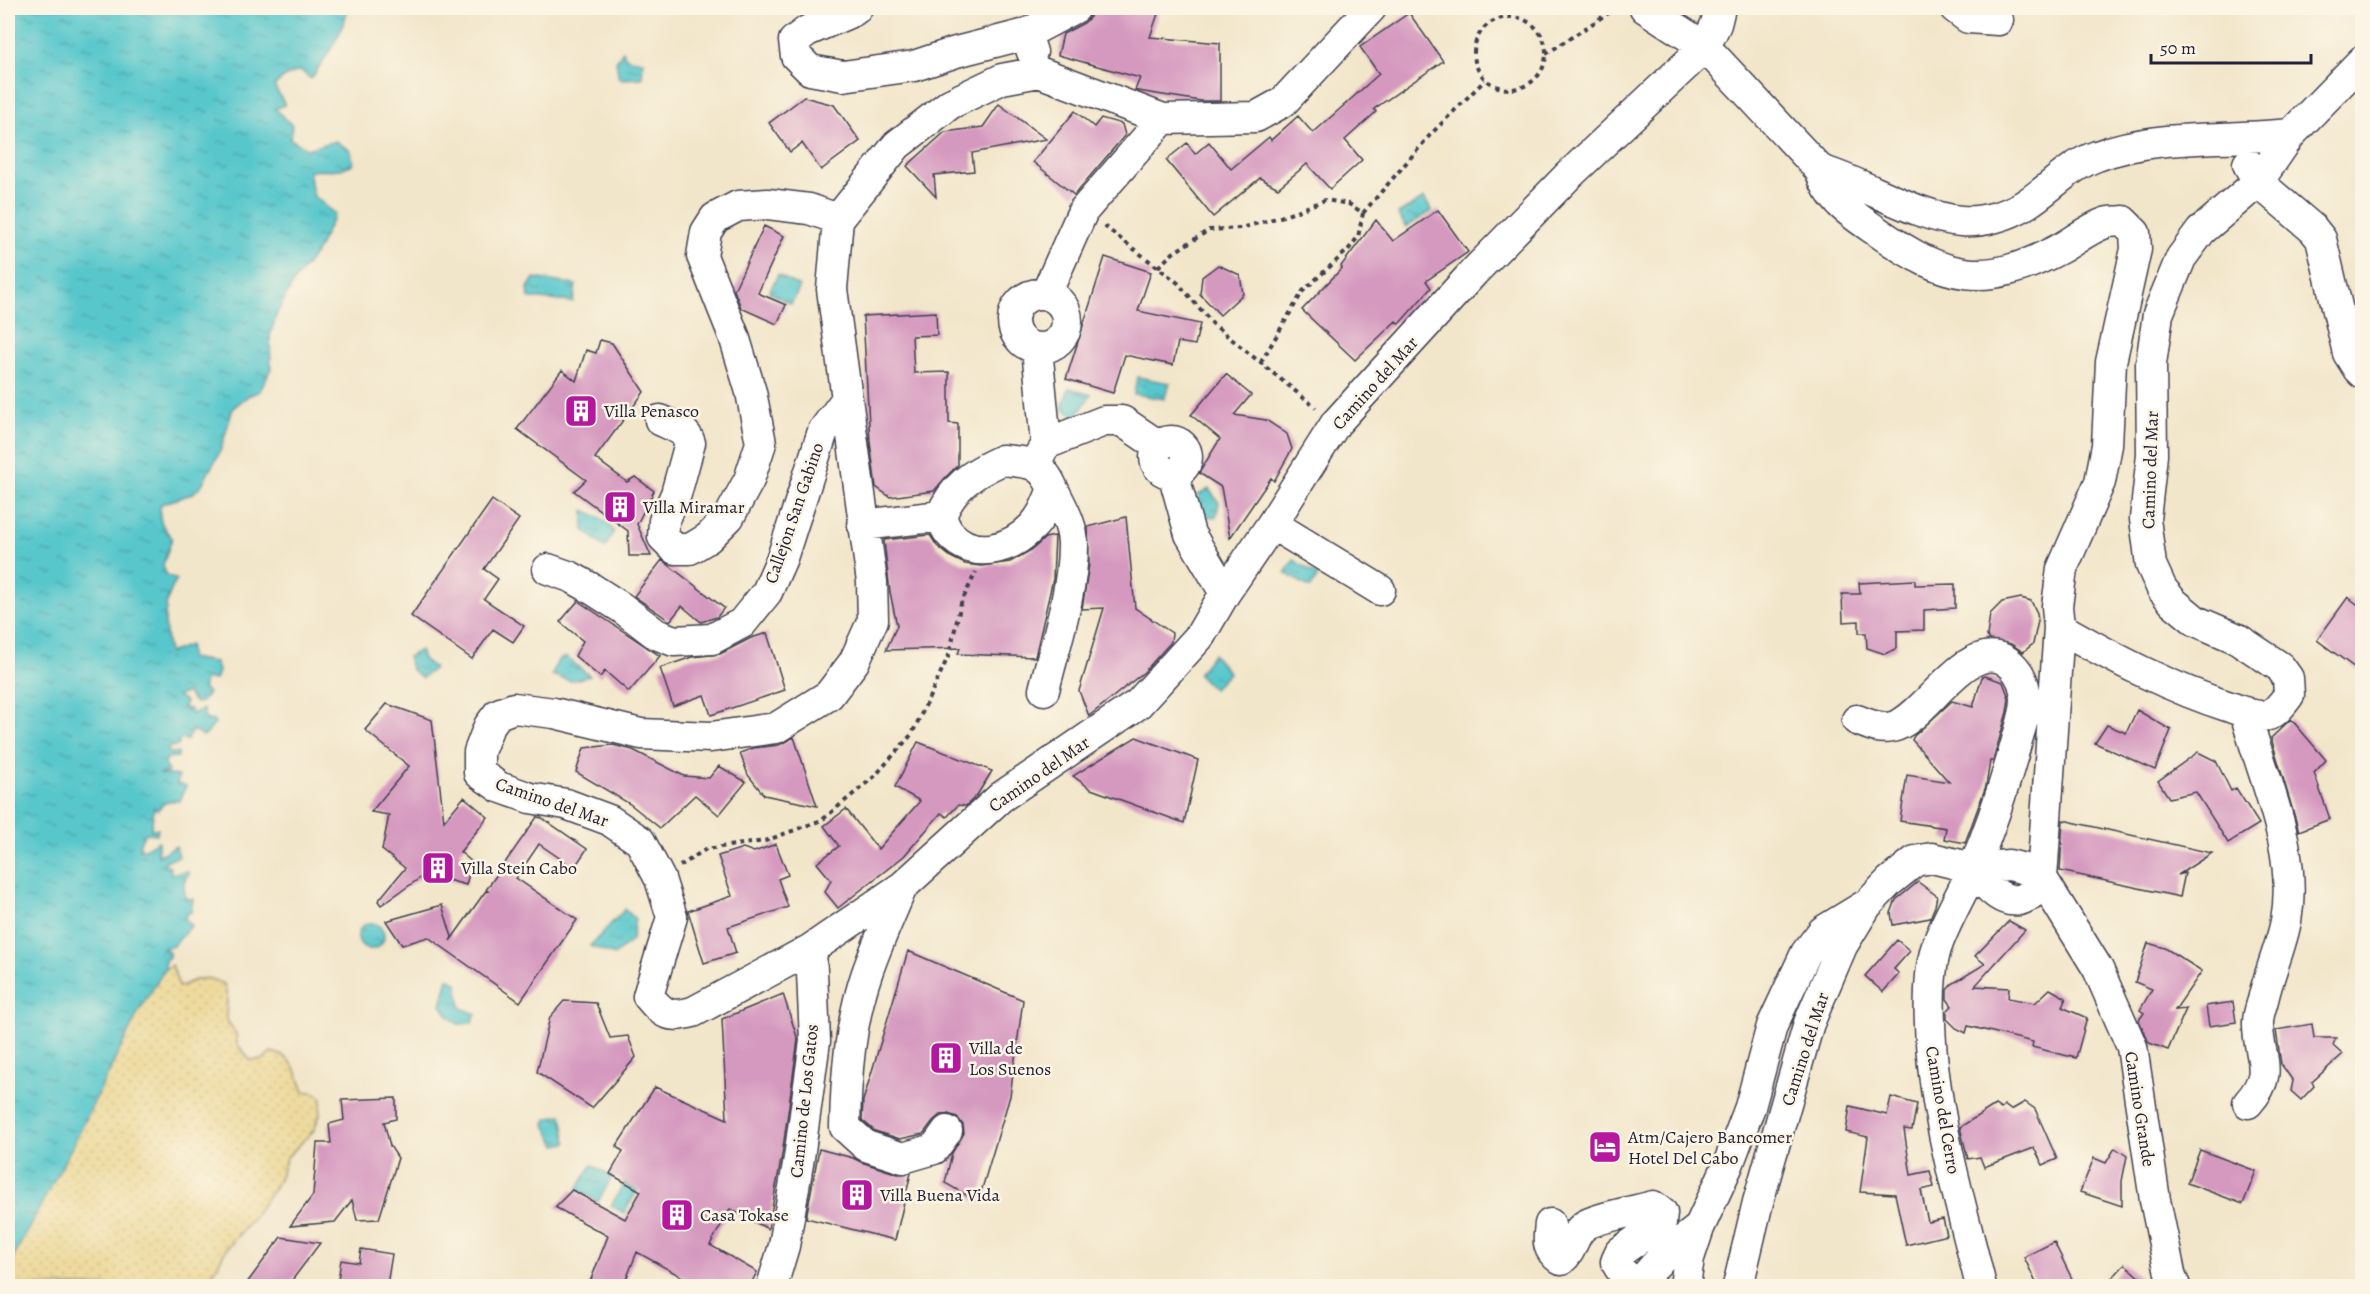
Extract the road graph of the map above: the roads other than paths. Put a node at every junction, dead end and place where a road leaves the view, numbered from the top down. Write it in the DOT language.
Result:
graph roads {
  1 [pos="857,8"];
  2 [pos="1076,8"];
  3 [pos="1371,8"];
  4 [pos="1646,8"];
  5 [pos="1720,8"];
  6 [pos="1955,8"];
  7 [pos="1998,20"];
  8 [pos="1026,34"];
  9 [pos="1705,47"];
  10 [pos="2362,61"];
  11 [pos="1039,72"];
  12 [pos="1163,119"];
  13 [pos="2291,134"];
  14 [pos="2227,139"];
  15 [pos="1820,171"];
  16 [pos="2258,182"];
  17 [pos="838,219"];
  18 [pos="1046,294"];
  19 [pos="1036,348"];
  20 [pos="2361,369"];
  21 [pos="846,400"];
  22 [pos="660,420"];
  23 [pos="1040,454"];
  24 [pos="1053,489"];
  25 [pos="941,516"];
  26 [pos="1272,524"];
  27 [pos="863,525"];
  28 [pos="548,569"];
  29 [pos="1380,590"];
  30 [pos="1225,593"];
  31 [pos="2059,627"];
  32 [pos="1044,690"];
  33 [pos="2245,712"];
  34 [pos="1857,720"];
  35 [pos="1973,868"];
  36 [pos="2042,878"];
  37 [pos="902,888"];
  38 [pos="1867,905"];
  39 [pos="811,949"];
  40 [pos="2248,1103"];
  41 [pos="948,1131"];
  42 [pos="1550,1224"];
  43 [pos="1699,1228"];
  44 [pos="771,1287"];
  45 [pos="1685,1287"];
  46 [pos="1738,1287"];
  47 [pos="1981,1287"];
  48 [pos="2175,1287"];
  1 -- 8 [label="street"];
  2 -- 8 [label="street"];
  3 -- 12 [label="street"];
  4 -- 9 [label="street"];
  5 -- 9 [label="street"];
  6 -- 7 [label="street"];
  8 -- 11 [label="street"];
  9 -- 15 [label="street"];
  9 -- 26 [label="street, Camino del Mar"];
  10 -- 13 [label="street, Camino del Mar"];
  11 -- 12 [label="street"];
  11 -- 17 [label="street"];
  12 -- 18 [label="street"];
  13 -- 14 [label="street"];
  13 -- 16 [label="street, Camino del Mar"];
  14 -- 15 [label="street"];
  14 -- 16 [label="street"];
  15 -- 31 [label="street"];
  16 -- 20 [label="street"];
  16 -- 33 [label="street, Camino del Mar"];
  17 -- 21 [label="street, Camino del Mar"];
  17 -- 22 [label="street"];
  18 -- 19 [label="street"];
  18 -- 19 [label="street"];
  19 -- 23 [label="street"];
  21 -- 27 [label="street, Camino del Mar"];
  21 -- 28 [label="street, Callejon San Gabino"];
  23 -- 24 [label="street"];
  23 -- 25 [label="street"];
  23 -- 30 [label="street"];
  24 -- 25 [label="street"];
  24 -- 32 [label="street"];
  25 -- 27 [label="street"];
  26 -- 29 [label="street"];
  26 -- 30 [label="street, Camino del Mar"];
  27 -- 39 [label="street, Camino del Mar"];
  30 -- 37 [label="street, Camino del Mar"];
  31 -- 33 [label="street, Camino del Mar"];
  31 -- 36 [label="street"];
  33 -- 40 [label="street"];
  34 -- 35 [label="street, Camino del Cerro"];
  35 -- 36 [label="street, Camino del Mar"];
  35 -- 38 [label="street, Camino del Mar"];
  35 -- 47 [label="street, Camino del Cerro"];
  36 -- 48 [label="street, Camino Grande"];
  37 -- 39 [label="street, Camino del Mar"];
  37 -- 41 [label="street"];
  38 -- 43 [label="street"];
  38 -- 46 [label="street, Camino del Mar"];
  39 -- 44 [label="street, Camino de Los Gatos"];
  42 -- 43 [label="street"];
  43 -- 45 [label="street"];
}
